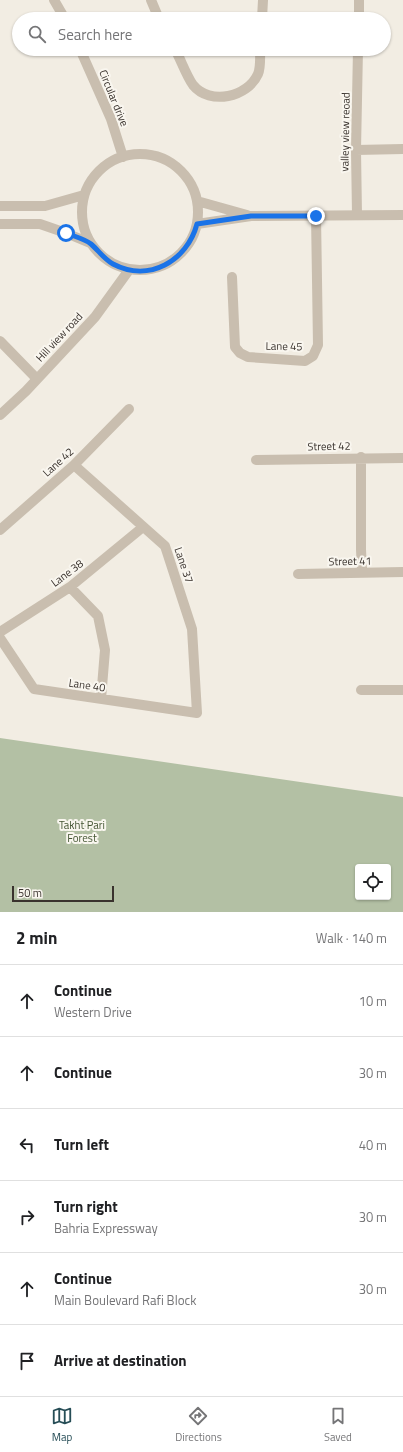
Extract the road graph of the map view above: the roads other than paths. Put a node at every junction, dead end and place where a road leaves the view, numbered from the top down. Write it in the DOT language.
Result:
graph roads {
  1 [pos="54,0"];
  2 [pos="151,0"];
  3 [pos="263,0"];
  4 [pos="359,0"];
  5 [pos="60,12"];
  6 [pos="156,12"];
  7 [pos="262,12"];
  8 [pos="359,12"];
  9 [pos="83,56"];
  10 [pos="179,56"];
  11 [pos="260,56"];
  12 [pos="358,56"];
  13 [pos="403,149"];
  14 [pos="356,150"];
  15 [pos="123,157"];
  16 [pos="84,195"];
  17 [pos="198,201"];
  18 [pos="0,206"];
  19 [pos="357,215"];
  20 [pos="251,216"];
  21 [pos="316,216"];
  22 [pos="403,216"];
  23 [pos="0,224"];
  24 [pos="197,224"];
  25 [pos="90,243"];
  26 [pos="129,270"];
  27 [pos="232,277"];
  28 [pos="0,341"];
  29 [pos="37,379"];
  30 [pos="129,409"];
  31 [pos="0,415"];
  32 [pos="361,457"];
  33 [pos="403,458"];
  34 [pos="256,460"];
  35 [pos="74,465"];
  36 [pos="143,527"];
  37 [pos="0,530"];
  38 [pos="362,572"];
  39 [pos="403,572"];
  40 [pos="298,574"];
  41 [pos="70,587"];
  42 [pos="0,632"];
  43 [pos="0,638"];
  44 [pos="361,690"];
  45 [pos="403,690"];
  46 [pos="100,699"];
  47 [pos="196,713"];
  1 -- 5 [label="street"];
  2 -- 6 [label="street"];
  3 -- 7 [label="street"];
  4 -- 8 [label="street"];
  9 -- 15 [label="street, Circular drive"];
  10 -- 11 [label="street"];
  12 -- 14 [label="street, valley view reoad"];
  13 -- 14 [label="street"];
  14 -- 19 [label="street, valley view reoad"];
  15 -- 16 [label="street"];
  15 -- 17 [label="street"];
  16 -- 18 [label="street"];
  16 -- 25 [label="street"];
  17 -- 20 [label="street"];
  17 -- 24 [label="street"];
  19 -- 21 [label="street"];
  19 -- 22 [label="street"];
  20 -- 21 [label="street"];
  20 -- 24 [label="street"];
  21 -- 27 [label="street, Lane 45"];
  23 -- 25 [label="street"];
  24 -- 26 [label="street"];
  25 -- 26 [label="street"];
  26 -- 29 [label="street, Hill view road"];
  28 -- 29 [label="street"];
  29 -- 31 [label="street, Hill view road"];
  30 -- 35 [label="street, Lane 42"];
  32 -- 33 [label="street, Street 42"];
  32 -- 34 [label="street, Street 42"];
  32 -- 38 [label="street"];
  35 -- 36 [label="street, Lane 37"];
  35 -- 37 [label="street, Lane 42"];
  36 -- 41 [label="street, Lane 38"];
  36 -- 47 [label="street, Lane 37"];
  38 -- 39 [label="street, Street 41"];
  38 -- 40 [label="street, Street 41"];
  41 -- 42 [label="street, Lane 38"];
  41 -- 46 [label="street"];
  43 -- 46 [label="street, Lane 40"];
  44 -- 45 [label="street"];
  46 -- 47 [label="street, Lane 40"];
}
